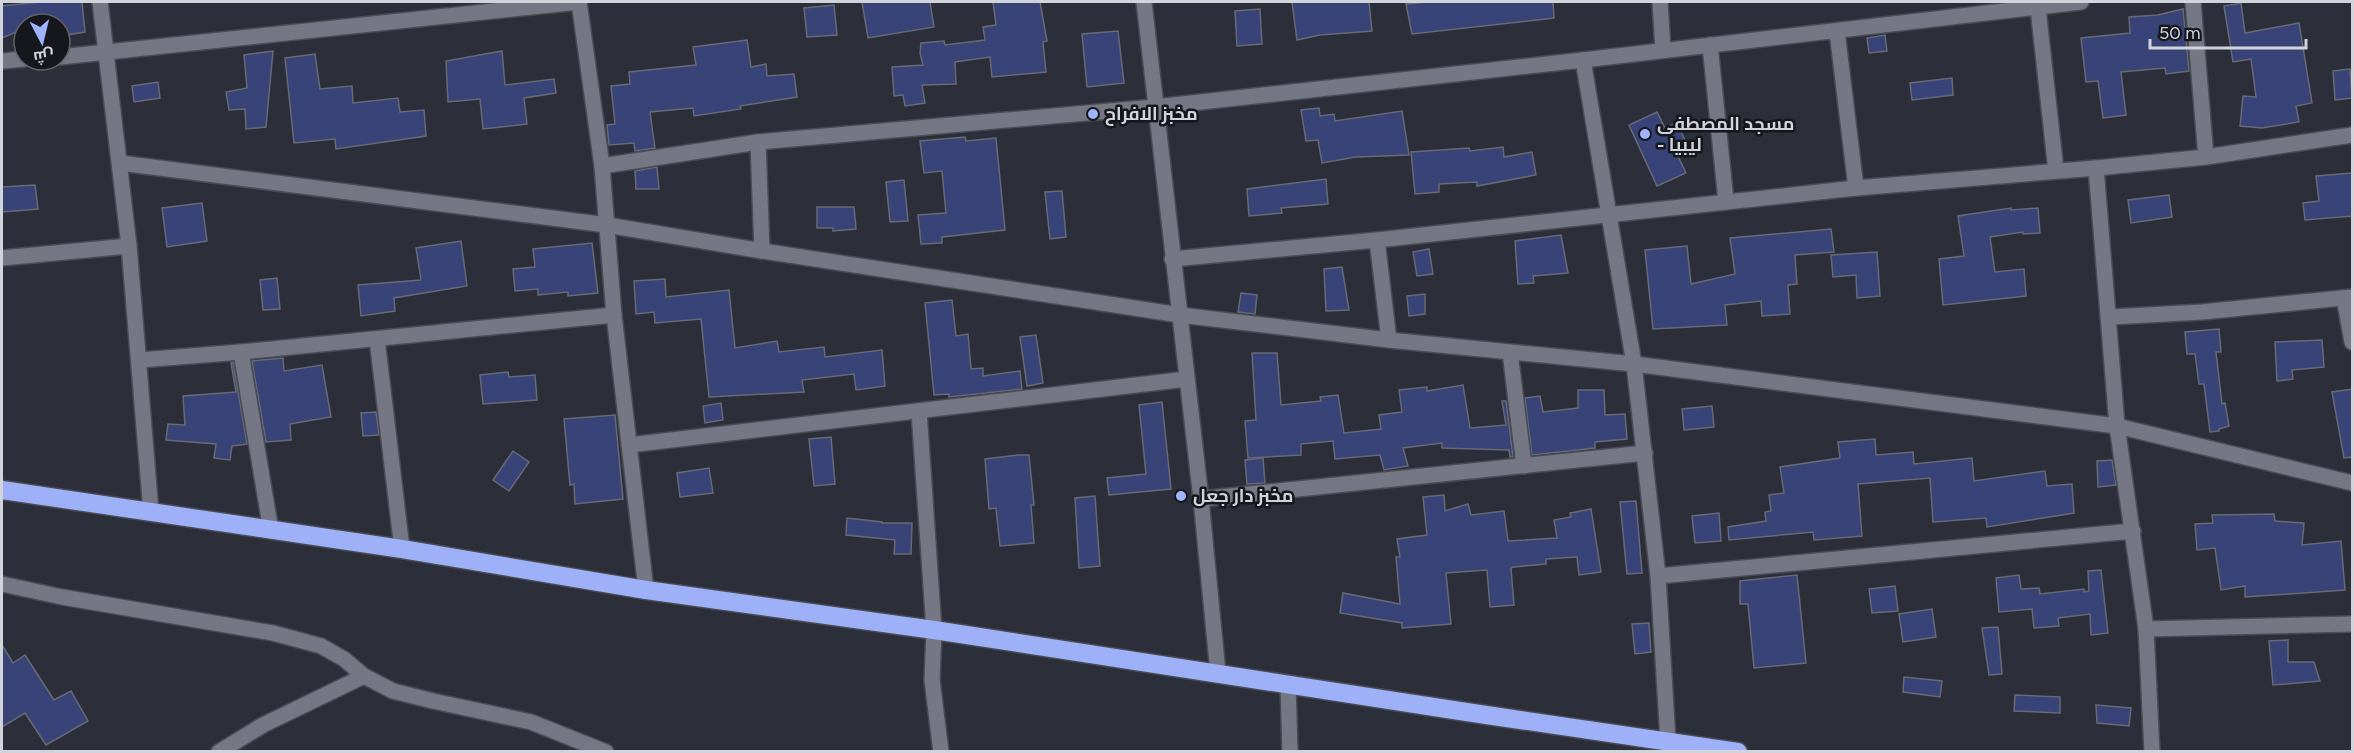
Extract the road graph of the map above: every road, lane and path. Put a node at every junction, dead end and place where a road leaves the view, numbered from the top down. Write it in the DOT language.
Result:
graph roads {
  1 [pos="100,2"];
  2 [pos="579,2"];
  3 [pos="1144,2"];
  4 [pos="1660,2"];
  5 [pos="2080,2"];
  6 [pos="2193,2"];
  7 [pos="2038,8"];
  8 [pos="1837,31"];
  9 [pos="1710,45"];
  10 [pos="1663,50"];
  11 [pos="106,53"];
  12 [pos="72,56"];
  13 [pos="1583,60"];
  14 [pos="1155,107"];
  15 [pos="2352,135"];
  16 [pos="758,142"];
  17 [pos="2206,157"];
  18 [pos="120,163"];
  19 [pos="602,166"];
  20 [pos="2096,168"];
  21 [pos="2056,171"];
  22 [pos="1856,188"];
  23 [pos="1726,201"];
  24 [pos="1610,213"];
  25 [pos="608,225"];
  26 [pos="1377,240"];
  27 [pos="129,246"];
  28 [pos="762,251"];
  29 [pos="2,258"];
  30 [pos="1172,259"];
  31 [pos="2348,298"];
  32 [pos="615,315"];
  33 [pos="1180,315"];
  34 [pos="2110,317"];
  35 [pos="377,339"];
  36 [pos="1389,340"];
  37 [pos="2352,342"];
  38 [pos="242,352"];
  39 [pos="1510,352"];
  40 [pos="140,360"];
  41 [pos="1634,364"];
  42 [pos="1187,379"];
  43 [pos="918,411"];
  44 [pos="2117,426"];
  45 [pos="629,445"];
  46 [pos="1645,453"];
  47 [pos="1524,466"];
  48 [pos="2352,483"];
  49 [pos="2,490"];
  50 [pos="1201,499"];
  51 [pos="152,512"];
  52 [pos="271,531"];
  53 [pos="2133,531"];
  54 [pos="402,549"];
  55 [pos="1658,576"];
  56 [pos="2,584"];
  57 [pos="646,590"];
  58 [pos="2352,624"];
  59 [pos="2146,629"];
  60 [pos="934,630"];
  61 [pos="1218,673"];
  62 [pos="364,676"];
  63 [pos="1288,684"];
  64 [pos="1668,741"];
  65 [pos="219,752"];
  66 [pos="606,752"];
  67 [pos="941,752"];
  68 [pos="1290,752"];
  69 [pos="1738,752"];
  70 [pos="2152,752"];
  1 -- 11 [label="street"];
  2 -- 11 [label="street"];
  2 -- 19 [label="street"];
  3 -- 14 [label="street"];
  4 -- 10 [label="street"];
  5 -- 7 [label="street"];
  6 -- 17 [label="street"];
  7 -- 8 [label="street"];
  7 -- 21 [label="street"];
  8 -- 9 [label="street"];
  8 -- 22 [label="street"];
  9 -- 10 [label="street"];
  9 -- 23 [label="street"];
  10 -- 13 [label="street"];
  11 -- 12 [label="street"];
  11 -- 18 [label="street"];
  13 -- 14 [label="street"];
  13 -- 24 [label="street"];
  14 -- 16 [label="street"];
  14 -- 30 [label="street"];
  15 -- 17 [label="street"];
  16 -- 19 [label="street"];
  16 -- 28 [label="street"];
  17 -- 20 [label="street"];
  18 -- 25 [label="street"];
  18 -- 27 [label="street"];
  19 -- 25 [label="street"];
  20 -- 21 [label="street"];
  20 -- 34 [label="street"];
  21 -- 22 [label="street"];
  22 -- 23 [label="street"];
  23 -- 24 [label="street"];
  24 -- 26 [label="street"];
  24 -- 41 [label="street"];
  25 -- 28 [label="street"];
  25 -- 32 [label="street"];
  26 -- 30 [label="street"];
  26 -- 36 [label="street"];
  27 -- 29 [label="street"];
  27 -- 40 [label="street"];
  28 -- 33 [label="street"];
  30 -- 33 [label="street"];
  31 -- 34 [label="street"];
  31 -- 37 [label="street"];
  32 -- 35 [label="street"];
  32 -- 45 [label="street"];
  33 -- 36 [label="street"];
  33 -- 42 [label="street"];
  34 -- 44 [label="street"];
  35 -- 38 [label="street"];
  35 -- 54 [label="street"];
  36 -- 39 [label="street"];
  38 -- 40 [label="street"];
  38 -- 52 [label="street"];
  39 -- 41 [label="street"];
  39 -- 47 [label="street"];
  40 -- 51 [label="street"];
  41 -- 44 [label="street"];
  41 -- 46 [label="street"];
  42 -- 43 [label="street"];
  42 -- 50 [label="street"];
  43 -- 45 [label="street"];
  43 -- 60 [label="street"];
  44 -- 48 [label="street"];
  44 -- 53 [label="street"];
  45 -- 57 [label="street"];
  46 -- 47 [label="street"];
  46 -- 55 [label="street"];
  47 -- 50 [label="street"];
  49 -- 51 [label="highway"];
  50 -- 61 [label="street"];
  51 -- 52 [label="highway"];
  52 -- 54 [label="highway"];
  53 -- 55 [label="street"];
  53 -- 59 [label="street"];
  54 -- 57 [label="highway"];
  55 -- 64 [label="street"];
  56 -- 62 [label="street"];
  57 -- 60 [label="highway"];
  58 -- 59 [label="street"];
  59 -- 70 [label="street"];
  60 -- 61 [label="highway"];
  60 -- 67 [label="street"];
  61 -- 63 [label="highway"];
  62 -- 65 [label="street"];
  62 -- 66 [label="street"];
  63 -- 64 [label="highway"];
  63 -- 68 [label="street"];
  64 -- 69 [label="highway"];
}
